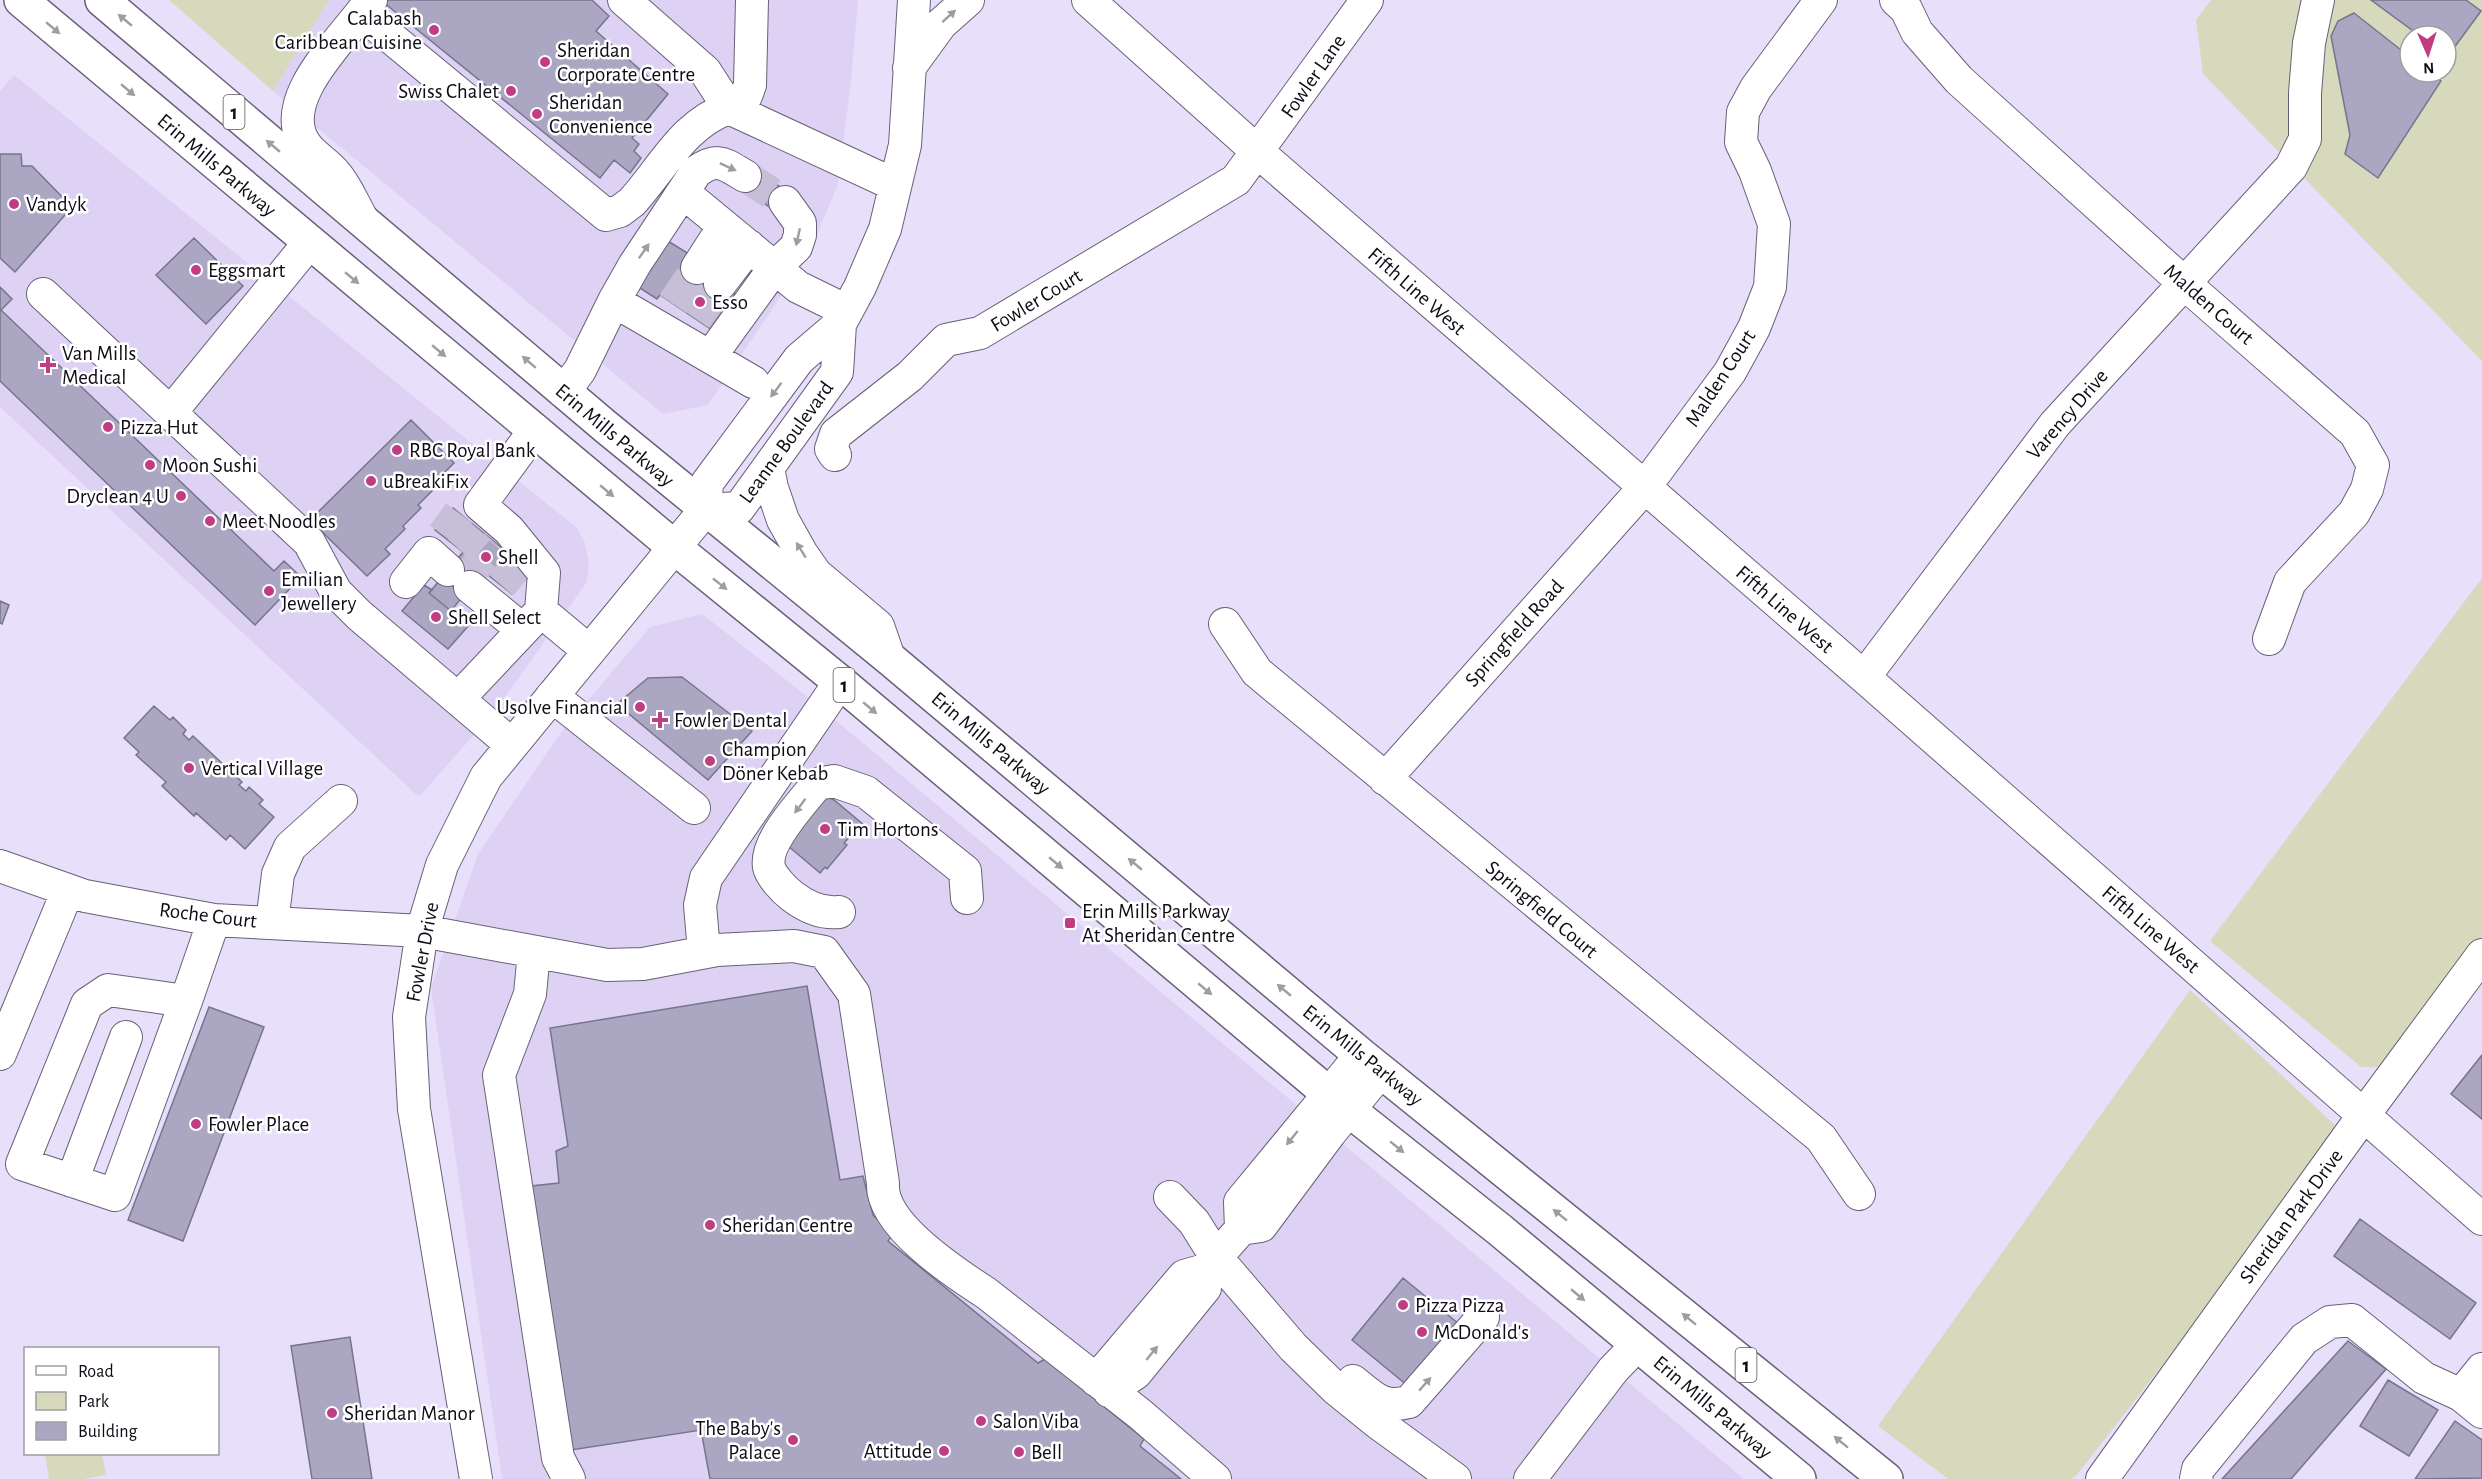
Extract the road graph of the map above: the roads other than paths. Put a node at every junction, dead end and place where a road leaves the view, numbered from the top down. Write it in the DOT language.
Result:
graph roads {
  1 [pos="21,0"];
  2 [pos="102,0"];
  3 [pos="624,0"];
  4 [pos="752,0"];
  5 [pos="914,0"];
  6 [pos="968,0"];
  7 [pos="1088,0"];
  8 [pos="1367,0"];
  9 [pos="1821,0"];
  10 [pos="1896,0"];
  11 [pos="2318,0"];
  12 [pos="366,7"];
  13 [pos="909,69"];
  14 [pos="729,108"];
  15 [pos="1258,152"];
  16 [pos="745,176"];
  17 [pos="895,185"];
  18 [pos="684,193"];
  19 [pos="785,202"];
  20 [pos="366,224"];
  21 [pos="724,226"];
  22 [pos="309,243"];
  23 [pos="749,246"];
  24 [pos="775,267"];
  25 [pos="2184,283"];
  26 [pos="43,294"];
  27 [pos="614,301"];
  28 [pos="843,317"];
  29 [pos="710,357"];
  30 [pos="753,382"];
  31 [pos="564,392"];
  32 [pos="171,412"];
  33 [pos="535,430"];
  34 [pos="836,455"];
  35 [pos="768,468"];
  36 [pos="1644,488"];
  37 [pos="705,510"];
  38 [pos="674,547"];
  39 [pos="478,550"];
  40 [pos="406,582"];
  41 [pos="532,621"];
  42 [pos="1225,624"];
  43 [pos="2269,639"];
  44 [pos="589,651"];
  45 [pos="890,658"];
  46 [pos="1864,677"];
  47 [pos="840,682"];
  48 [pos="552,696"];
  49 [pos="458,699"];
  50 [pos="512,745"];
  51 [pos="1385,779"];
  52 [pos="340,801"];
  53 [pos="694,808"];
  54 [pos="0,866"];
  55 [pos="68,890"];
  56 [pos="967,898"];
  57 [pos="839,912"];
  58 [pos="214,920"];
  59 [pos="272,922"];
  60 [pos="422,931"];
  61 [pos="704,951"];
  62 [pos="534,952"];
  63 [pos="2482,955"];
  64 [pos="11,997"];
  65 [pos="186,1001"];
  66 [pos="80,1021"];
  67 [pos="126,1037"];
  68 [pos="167,1052"];
  69 [pos="0,1054"];
  70 [pos="1371,1063"];
  71 [pos="1340,1102"];
  72 [pos="2363,1116"];
  73 [pos="72,1181"];
  74 [pos="1859,1194"];
  75 [pos="1170,1197"];
  76 [pos="2482,1219"];
  77 [pos="1211,1264"];
  78 [pos="1483,1317"];
  79 [pos="1637,1345"];
  80 [pos="1293,1347"];
  81 [pos="2482,1369"];
  82 [pos="1102,1386"];
  83 [pos="2472,1404"];
  84 [pos="476,1479"];
  85 [pos="570,1479"];
  86 [pos="1215,1479"];
  87 [pos="1455,1479"];
  88 [pos="1530,1479"];
  89 [pos="1799,1479"];
  90 [pos="1886,1479"];
  91 [pos="2102,1479"];
  92 [pos="2196,1479"];
  1 -- 22 [label="main road, Erin Mills Parkway / 1, one-way"];
  20 -- 2 [label="main road, Erin Mills Parkway / 1, one-way"];
  3 -- 14 [label="street"];
  4 -- 14 [label="street"];
  5 -- 13 [label="street, Leanne Boulevard"];
  13 -- 6 [label="street, one-way"];
  7 -- 15 [label="street, Fifth Line West"];
  8 -- 15 [label="street, Fowler Lane"];
  9 -- 36 [label="street, Malden Court"];
  10 -- 25 [label="street, Malden Court"];
  11 -- 25 [label="street, Varency Drive"];
  12 -- 14 [label="street"];
  12 -- 20 [label="street"];
  13 -- 17 [label="street, Leanne Boulevard"];
  14 -- 17 [label="street"];
  15 -- 34 [label="street, Fowler Court"];
  15 -- 36 [label="street, Fifth Line West"];
  18 -- 16 [label="street, one-way"];
  17 -- 28 [label="street, Leanne Boulevard"];
  18 -- 21 [label="street"];
  27 -- 18 [label="street, one-way"];
  19 -- 24 [label="street, one-way"];
  31 -- 20 [label="main road, Erin Mills Parkway / 1, one-way"];
  21 -- 23 [label="street"];
  21 -- 23 [label="street"];
  22 -- 32 [label="street"];
  22 -- 33 [label="main road, Erin Mills Parkway / 1, one-way"];
  23 -- 24 [label="street"];
  24 -- 28 [label="street"];
  24 -- 29 [label="street"];
  25 -- 43 [label="street, Malden Court"];
  25 -- 46 [label="street, Varency Drive"];
  26 -- 32 [label="street"];
  27 -- 29 [label="street"];
  27 -- 31 [label="street"];
  28 -- 35 [label="street, Leanne Boulevard"];
  28 -- 37 [label="street, Leanne Boulevard, one-way"];
  29 -- 30 [label="street"];
  31 -- 37 [label="main road, Erin Mills Parkway / 1"];
  32 -- 49 [label="street"];
  33 -- 38 [label="main road, Erin Mills Parkway / 1, one-way"];
  33 -- 39 [label="street"];
  35 -- 37 [label="street, Leanne Boulevard"];
  45 -- 35 [label="street, one-way"];
  36 -- 46 [label="street, Fifth Line West"];
  36 -- 51 [label="street, Springfield Road"];
  37 -- 38 [label="street, Fowler Drive"];
  37 -- 45 [label="main road, Erin Mills Parkway / 1"];
  38 -- 44 [label="street, Fowler Drive"];
  38 -- 47 [label="main road, Erin Mills Parkway / 1, one-way"];
  39 -- 40 [label="street"];
  39 -- 41 [label="street"];
  39 -- 41 [label="street"];
  41 -- 44 [label="street"];
  41 -- 49 [label="street"];
  42 -- 51 [label="street, Springfield Court"];
  44 -- 48 [label="street, Fowler Drive"];
  70 -- 45 [label="main road, Erin Mills Parkway / 1, one-way"];
  46 -- 72 [label="street, Fifth Line West"];
  47 -- 61 [label="street"];
  47 -- 71 [label="main road, Erin Mills Parkway / 1, one-way"];
  48 -- 50 [label="street, Fowler Drive"];
  48 -- 53 [label="street"];
  49 -- 50 [label="street"];
  50 -- 60 [label="street, Fowler Drive"];
  51 -- 74 [label="street, Springfield Court"];
  52 -- 59 [label="street"];
  54 -- 55 [label="street, Roche Court"];
  55 -- 58 [label="street, Roche Court"];
  55 -- 64 [label="street"];
  56 -- 57 [label="street, one-way"];
  58 -- 59 [label="street, Roche Court"];
  58 -- 65 [label="street"];
  59 -- 60 [label="street, Roche Court"];
  60 -- 62 [label="street, Roche Court"];
  60 -- 84 [label="street, Fowler Drive"];
  61 -- 62 [label="street, Roche Court"];
  61 -- 82 [label="street, Roche Court"];
  62 -- 85 [label="street"];
  63 -- 72 [label="street, Sheridan Park Drive"];
  64 -- 69 [label="street"];
  65 -- 66 [label="street"];
  65 -- 68 [label="street"];
  66 -- 67 [label="street"];
  66 -- 73 [label="street"];
  67 -- 68 [label="street"];
  67 -- 73 [label="street"];
  68 -- 73 [label="street"];
  70 -- 71 [label="street"];
  90 -- 70 [label="main road, Erin Mills Parkway / 1, one-way"];
  71 -- 77 [label="street"];
  71 -- 79 [label="main road, Erin Mills Parkway / 1, one-way"];
  72 -- 76 [label="street, Fifth Line West"];
  72 -- 91 [label="street, Sheridan Park Drive"];
  75 -- 77 [label="street"];
  77 -- 80 [label="street"];
  77 -- 82 [label="street"];
  80 -- 78 [label="street, one-way"];
  79 -- 88 [label="street"];
  79 -- 89 [label="main road, Erin Mills Parkway / 1"];
  80 -- 87 [label="street"];
  81 -- 83 [label="street"];
  82 -- 86 [label="street, Roche Court"];
  83 -- 92 [label="street"];
}
